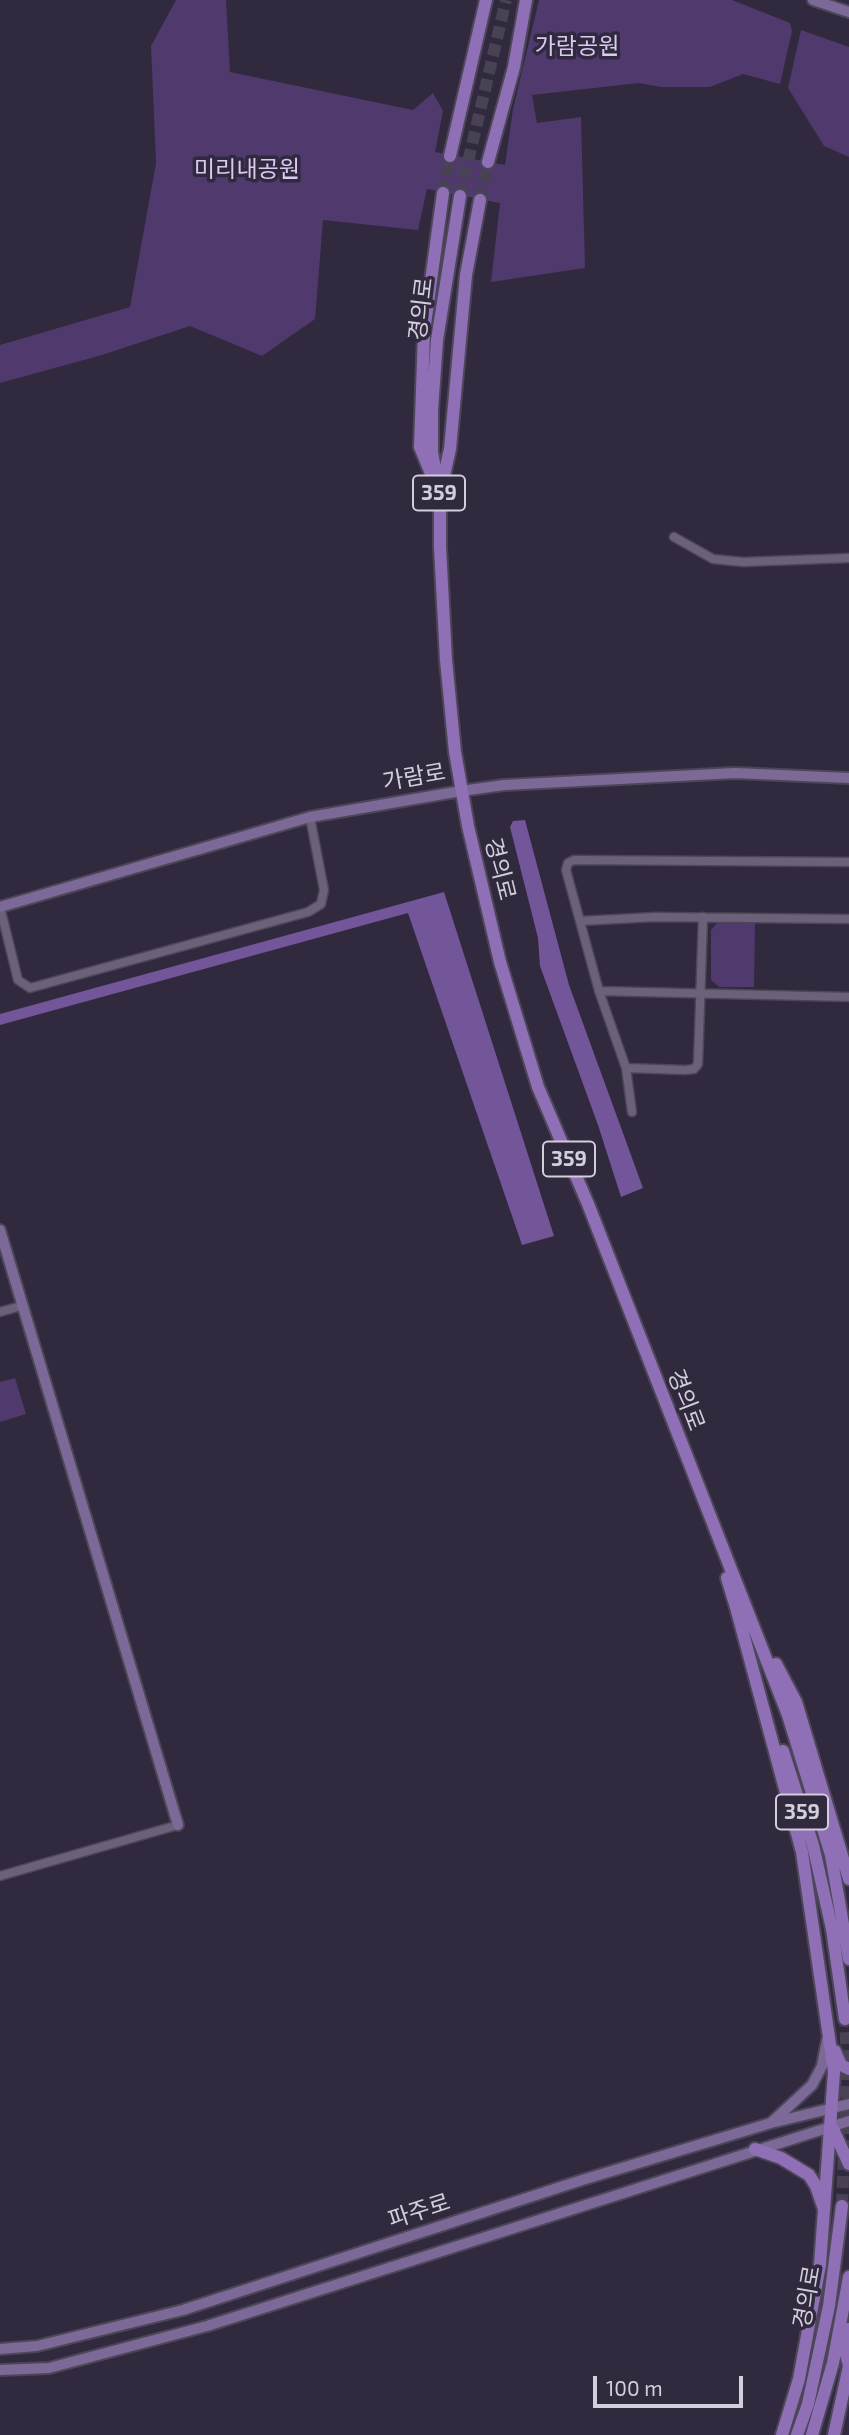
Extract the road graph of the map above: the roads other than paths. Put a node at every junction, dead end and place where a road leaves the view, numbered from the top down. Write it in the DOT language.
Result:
graph roads {
  1 [pos="486,0"];
  2 [pos="526,0"];
  3 [pos="813,0"];
  4 [pos="849,12"];
  5 [pos="450,156"];
  6 [pos="488,162"];
  7 [pos="443,193"];
  8 [pos="460,196"];
  9 [pos="480,200"];
  10 [pos="440,496"];
  11 [pos="674,537"];
  12 [pos="848,560"];
  13 [pos="849,778"];
  14 [pos="461,790"];
  15 [pos="310,817"];
  16 [pos="849,862"];
  17 [pos="0,907"];
  18 [pos="703,918"];
  19 [pos="849,919"];
  20 [pos="580,921"];
  21 [pos="599,991"];
  22 [pos="702,993"];
  23 [pos="849,997"];
  24 [pos="626,1068"];
  25 [pos="632,1112"];
  26 [pos="0,1230"];
  27 [pos="21,1306"];
  28 [pos="0,1312"];
  29 [pos="743,1611"];
  30 [pos="178,1825"];
  31 [pos="0,1876"];
  32 [pos="849,1879"];
  33 [pos="849,1959"];
  34 [pos="845,2019"];
  35 [pos="828,2036"];
  36 [pos="849,2069"];
  37 [pos="849,2104"];
  38 [pos="832,2108"];
  39 [pos="849,2121"];
  40 [pos="771,2123"];
  41 [pos="832,2126"];
  42 [pos="755,2149"];
  43 [pos="849,2164"];
  44 [pos="842,2206"];
  45 [pos="826,2215"];
  46 [pos="849,2277"];
  47 [pos="849,2329"];
  48 [pos="0,2349"];
  49 [pos="849,2365"];
  50 [pos="0,2371"];
  51 [pos="849,2403"];
  52 [pos="836,2429"];
  53 [pos="782,2435"];
  54 [pos="797,2435"];
  55 [pos="812,2435"];
  1 -- 5 [label="main road"];
  2 -- 6 [label="main road"];
  3 -- 4 [label="main road"];
  7 -- 10 [label="main road"];
  8 -- 10 [label="main road, 경의로 / 359"];
  9 -- 10 [label="main road"];
  10 -- 14 [label="main road, 경의로 / 359"];
  11 -- 12 [label="street"];
  13 -- 14 [label="main road, 가람로"];
  14 -- 15 [label="main road, 가람로"];
  14 -- 29 [label="main road, 경의로 / 359"];
  15 -- 17 [label="main road, 가람로"];
  15 -- 17 [label="street"];
  16 -- 20 [label="street"];
  18 -- 19 [label="street"];
  18 -- 20 [label="street"];
  18 -- 22 [label="street"];
  20 -- 21 [label="street"];
  21 -- 22 [label="street"];
  21 -- 24 [label="street"];
  22 -- 23 [label="street"];
  22 -- 24 [label="street"];
  24 -- 25 [label="street"];
  26 -- 27 [label="main road"];
  27 -- 28 [label="street"];
  27 -- 30 [label="main road"];
  29 -- 32 [label="main road"];
  29 -- 33 [label="main road, 경의로 / 359"];
  29 -- 34 [label="main road, 경의로 / 359"];
  29 -- 35 [label="main road"];
  30 -- 31 [label="street"];
  35 -- 36 [label="main road"];
  35 -- 38 [label="main road"];
  35 -- 40 [label="main road"];
  37 -- 38 [label="main road, 파주로"];
  38 -- 40 [label="main road, 파주로"];
  38 -- 41 [label="main road"];
  39 -- 41 [label="main road, 파주로"];
  40 -- 48 [label="main road, 파주로"];
  41 -- 42 [label="main road, 파주로"];
  41 -- 43 [label="main road"];
  41 -- 45 [label="main road"];
  42 -- 45 [label="main road"];
  42 -- 50 [label="main road, 파주로"];
  44 -- 54 [label="main road, 경의로"];
  45 -- 53 [label="main road"];
  46 -- 55 [label="main road, 경의로"];
  47 -- 49 [label="main road"];
  49 -- 52 [label="main road"];
  51 -- 52 [label="main road"];
}
